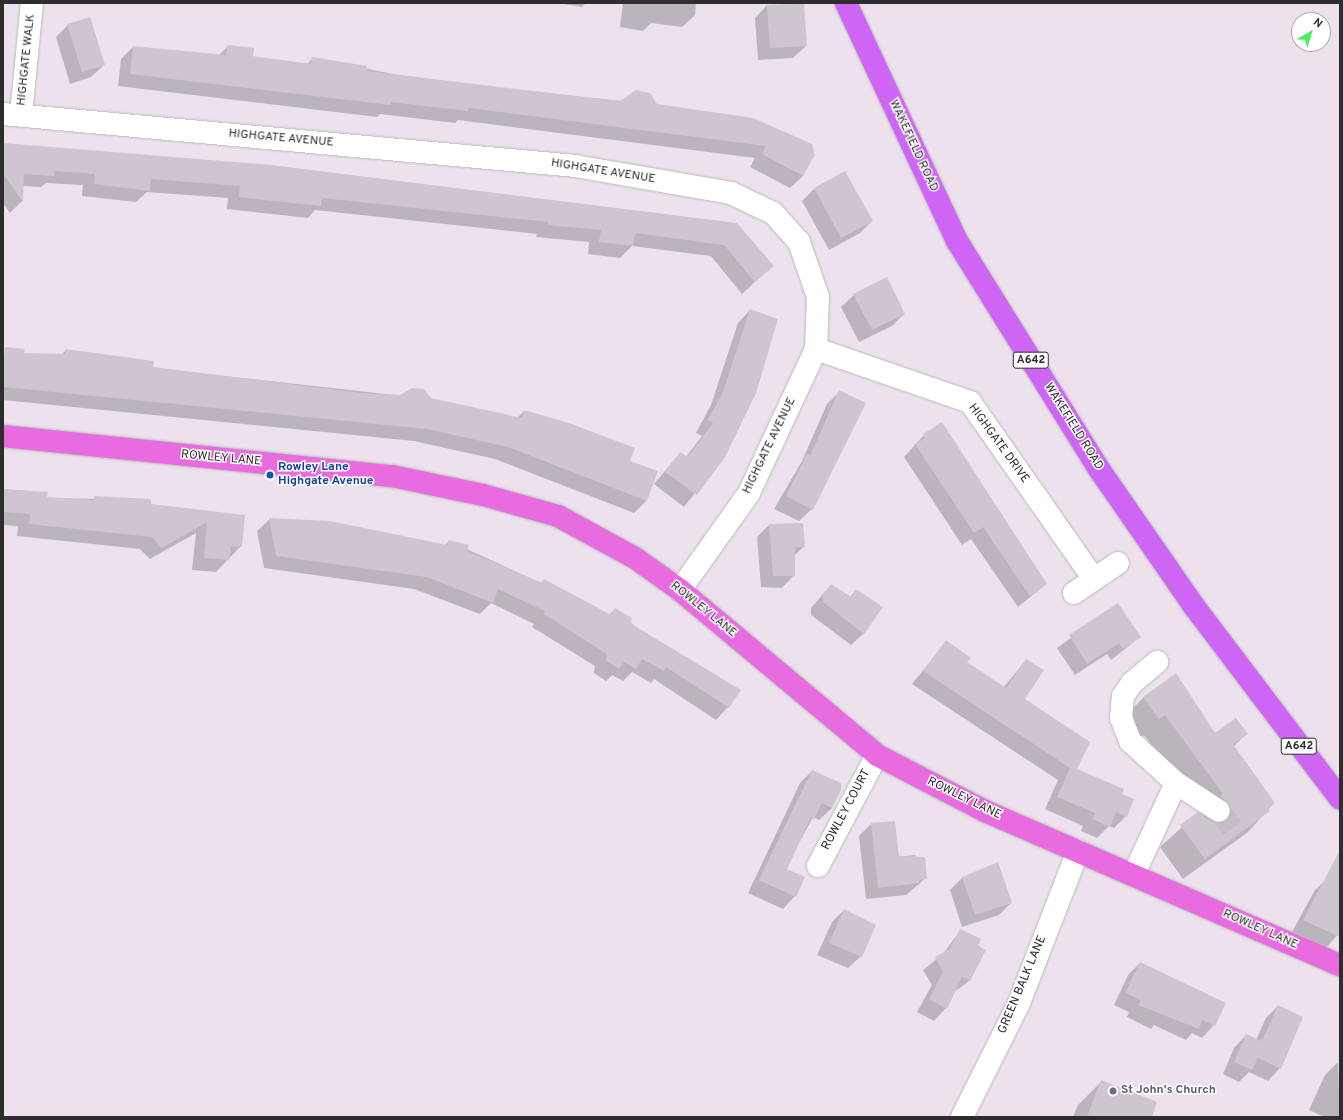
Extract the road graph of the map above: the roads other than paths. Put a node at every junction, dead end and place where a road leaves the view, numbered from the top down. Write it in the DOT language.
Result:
graph roads {
  1 [pos="846,3"];
  2 [pos="32,4"];
  3 [pos="12,114"];
  4 [pos="816,349"];
  5 [pos="3,436"];
  6 [pos="1118,563"];
  7 [pos="1094,580"];
  8 [pos="680,590"];
  9 [pos="1074,593"];
  10 [pos="1157,662"];
  11 [pos="877,755"];
  12 [pos="1176,783"];
  13 [pos="1340,799"];
  14 [pos="1219,811"];
  15 [pos="1078,851"];
  16 [pos="818,866"];
  17 [pos="1134,874"];
  18 [pos="1340,965"];
  19 [pos="962,1117"];
  1 -- 13 [label="highway, WAKEFIELD ROAD / A642"];
  2 -- 3 [label="street, HIGHGATE WALK"];
  3 -- 4 [label="street, HIGHGATE AVENUE"];
  4 -- 7 [label="street, HIGHGATE DRIVE"];
  4 -- 8 [label="street, HIGHGATE AVENUE"];
  5 -- 8 [label="main road, ROWLEY LANE"];
  6 -- 7 [label="street"];
  7 -- 9 [label="street"];
  8 -- 11 [label="main road, ROWLEY LANE"];
  10 -- 12 [label="street"];
  11 -- 15 [label="main road, ROWLEY LANE"];
  11 -- 16 [label="street, ROWLEY COURT"];
  12 -- 14 [label="street"];
  12 -- 17 [label="street"];
  15 -- 17 [label="main road, ROWLEY LANE"];
  15 -- 19 [label="street, GREEN BALK LANE"];
  17 -- 18 [label="main road, ROWLEY LANE"];
}
